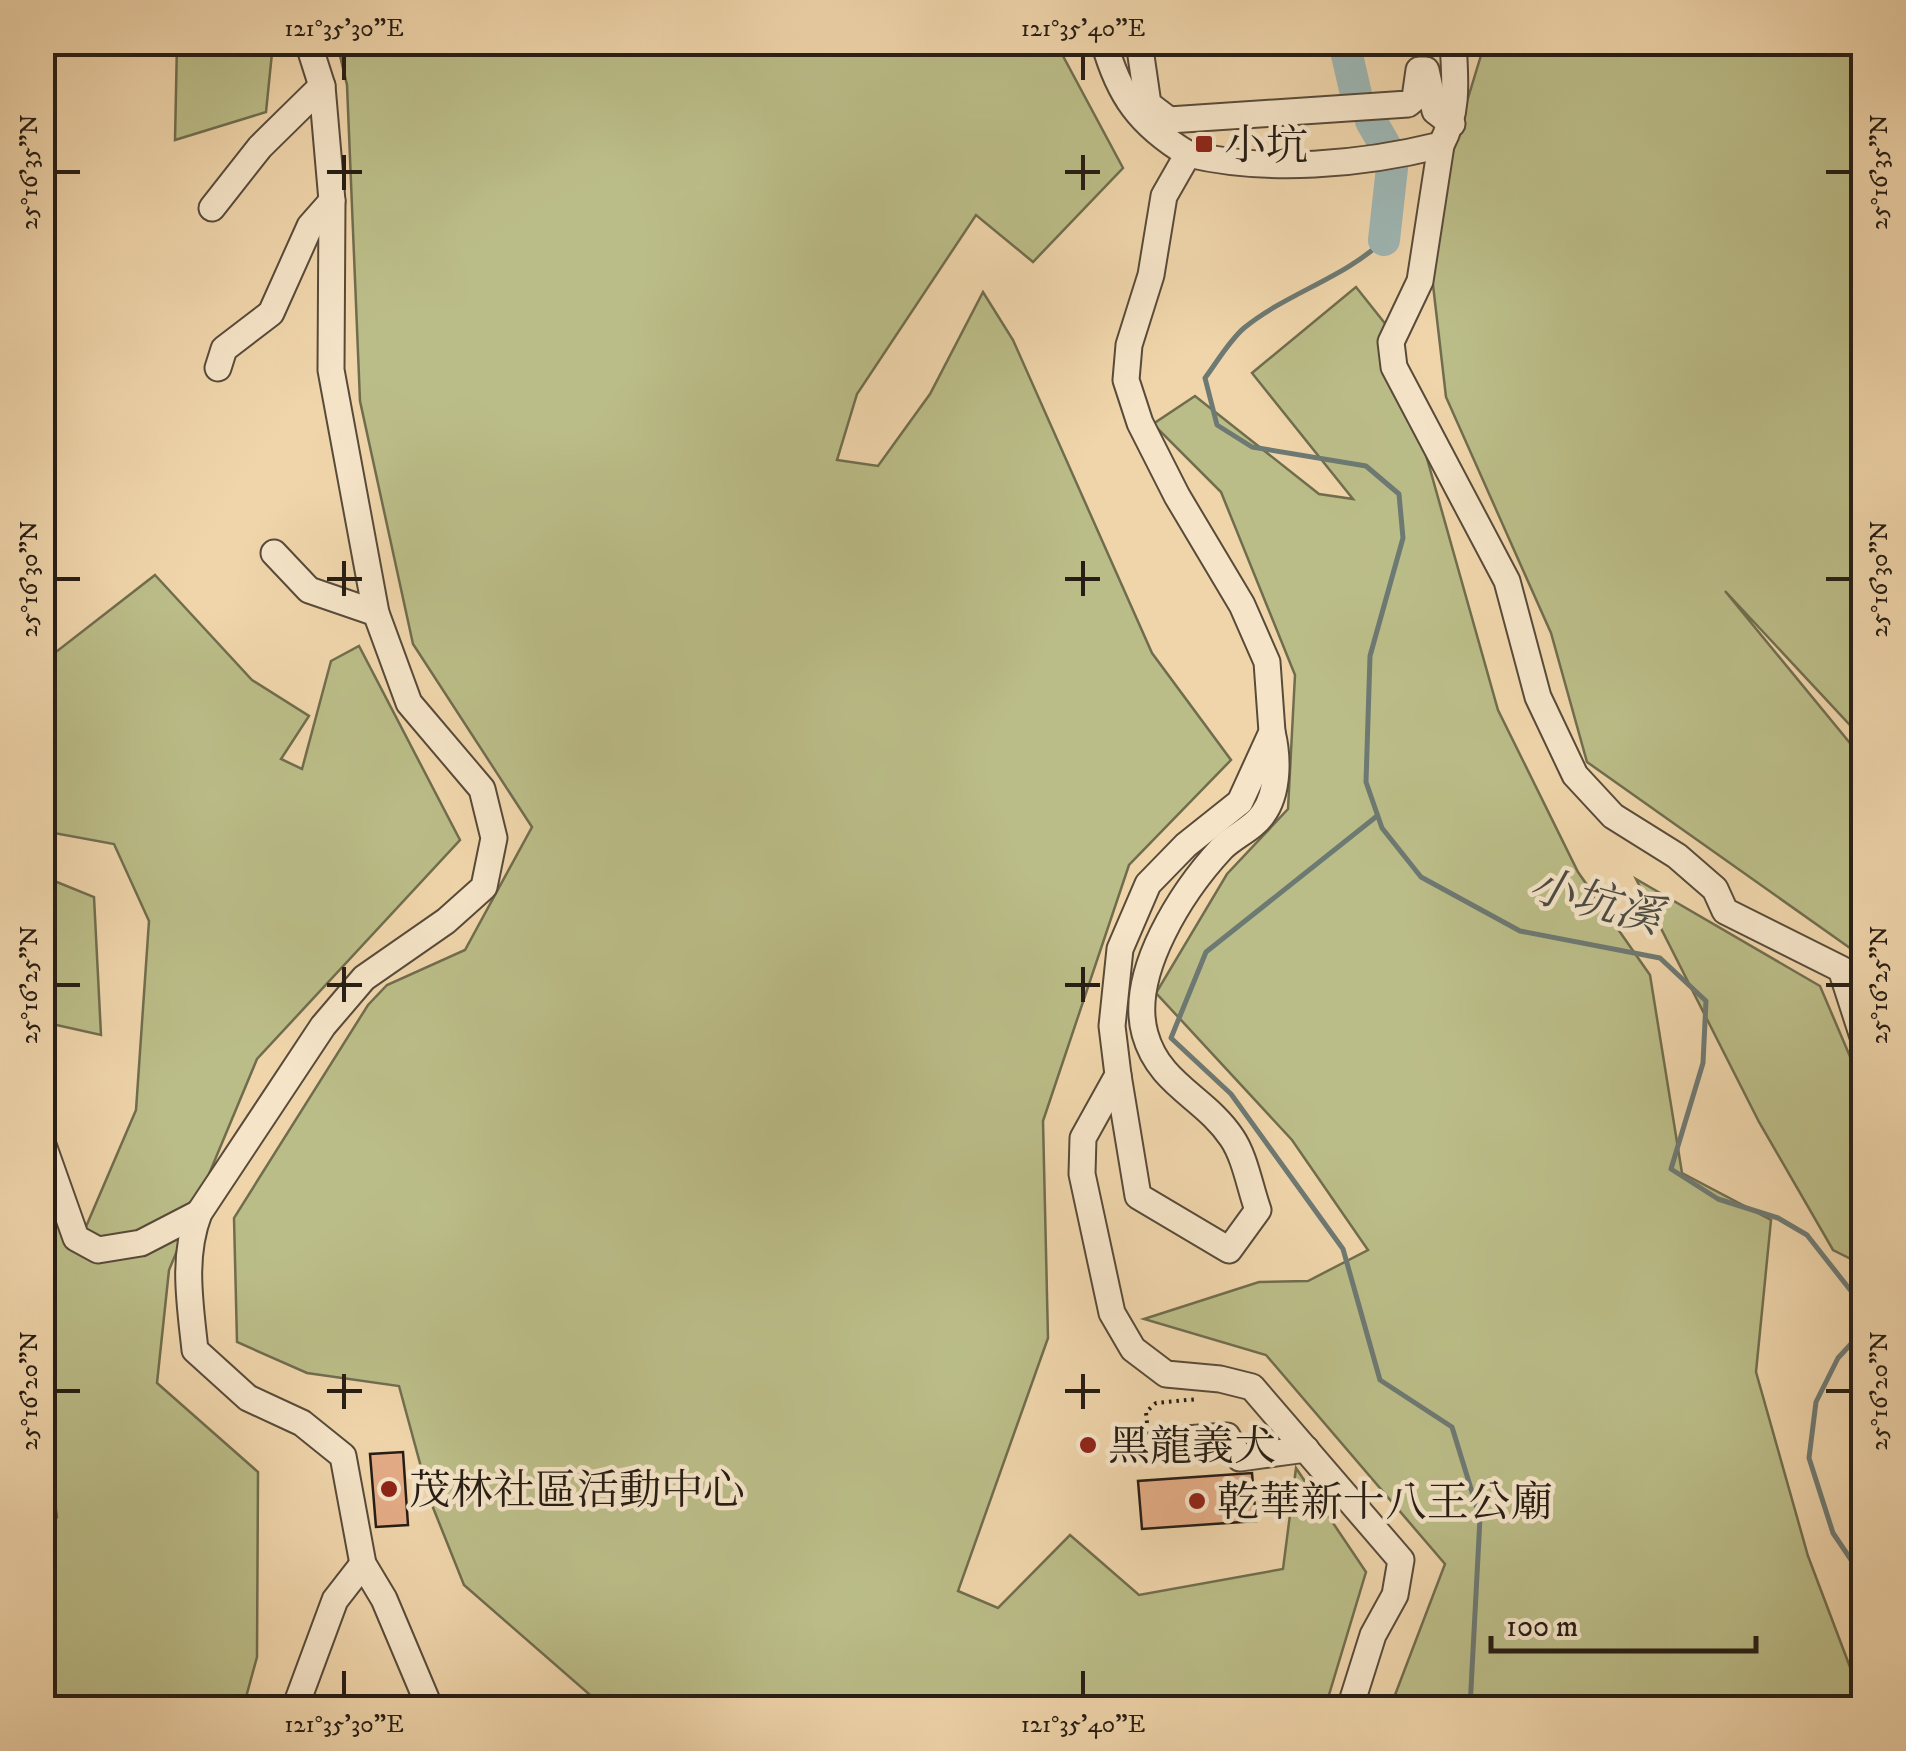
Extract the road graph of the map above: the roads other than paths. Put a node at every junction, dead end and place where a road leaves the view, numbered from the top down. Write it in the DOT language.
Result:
graph roads {
  1 [pos="308,42"];
  2 [pos="1104,42"];
  3 [pos="1139,42"];
  4 [pos="1453,42"];
  5 [pos="322,86"];
  6 [pos="1143,108"];
  7 [pos="1446,135"];
  8 [pos="1188,154"];
  9 [pos="332,202"];
  10 [pos="212,208"];
  11 [pos="218,368"];
  12 [pos="274,553"];
  13 [pos="376,613"];
  14 [pos="1272,732"];
  15 [pos="1864,1040"];
  16 [pos="1118,1075"];
  17 [pos="42,1142"];
  18 [pos="199,1212"];
  19 [pos="1152,1433"];
  20 [pos="1306,1450"];
  21 [pos="363,1564"];
  22 [pos="295,1708"];
  23 [pos="430,1708"];
  24 [pos="1350,1708"];
  1 -- 5 [label="street"];
  2 -- 6 [label="street"];
  3 -- 6 [label="street"];
  4 -- 7 [label="street"];
  5 -- 9 [label="street"];
  5 -- 10 [label="street"];
  6 -- 7 [label="street"];
  6 -- 8 [label="street"];
  7 -- 8 [label="street"];
  7 -- 15 [label="street"];
  8 -- 14 [label="street"];
  9 -- 11 [label="street"];
  9 -- 13 [label="street"];
  12 -- 13 [label="street"];
  13 -- 18 [label="street"];
  14 -- 16 [label="street"];
  14 -- 16 [label="street"];
  16 -- 20 [label="street"];
  17 -- 18 [label="street"];
  18 -- 21 [label="street"];
  19 -- 20 [label="street"];
  20 -- 24 [label="street"];
  21 -- 22 [label="street"];
  21 -- 23 [label="street"];
}
